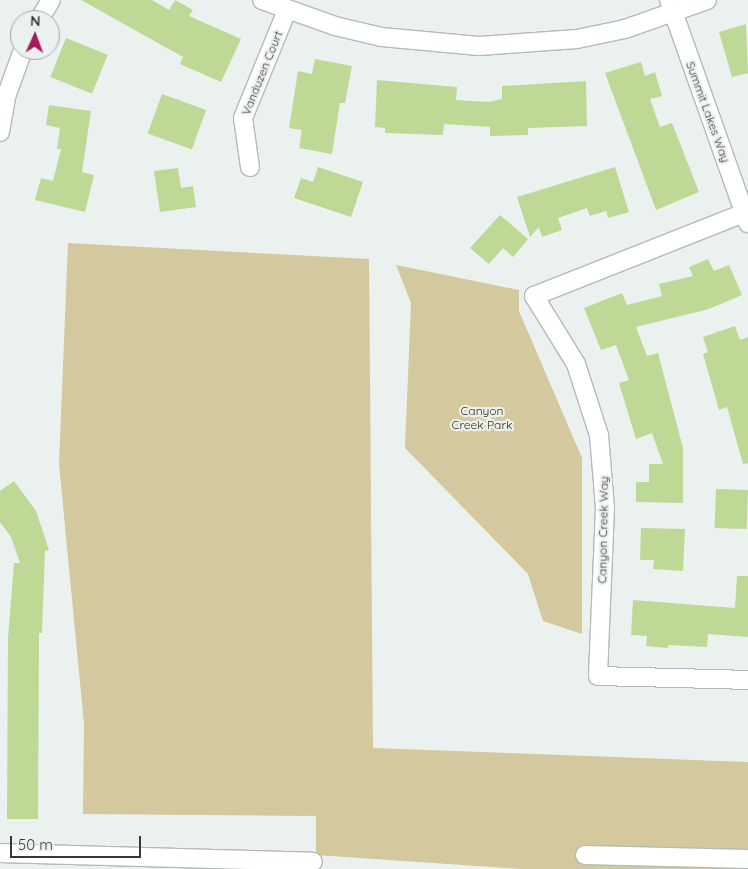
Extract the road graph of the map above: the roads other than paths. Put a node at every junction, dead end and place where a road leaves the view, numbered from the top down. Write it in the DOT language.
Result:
graph roads {
  1 [pos="262,0"];
  2 [pos="707,0"];
  3 [pos="671,7"];
  4 [pos="287,10"];
  5 [pos="19,60"];
  6 [pos="0,132"];
  7 [pos="250,167"];
  8 [pos="746,218"];
  9 [pos="748,680"];
  10 [pos="0,853"];
  11 [pos="585,855"];
  12 [pos="748,859"];
  13 [pos="313,862"];
  14 [pos="217,864"];
  1 -- 4 [label="street"];
  2 -- 3 [label="street"];
  3 -- 4 [label="street"];
  3 -- 8 [label="street, Summit Lakes Way"];
  4 -- 7 [label="street, Vanduzen Court"];
  5 -- 6 [label="street"];
  8 -- 9 [label="street, Canyon Creek Way"];
  10 -- 14 [label="street"];
  11 -- 12 [label="street"];
  13 -- 14 [label="street"];
}
